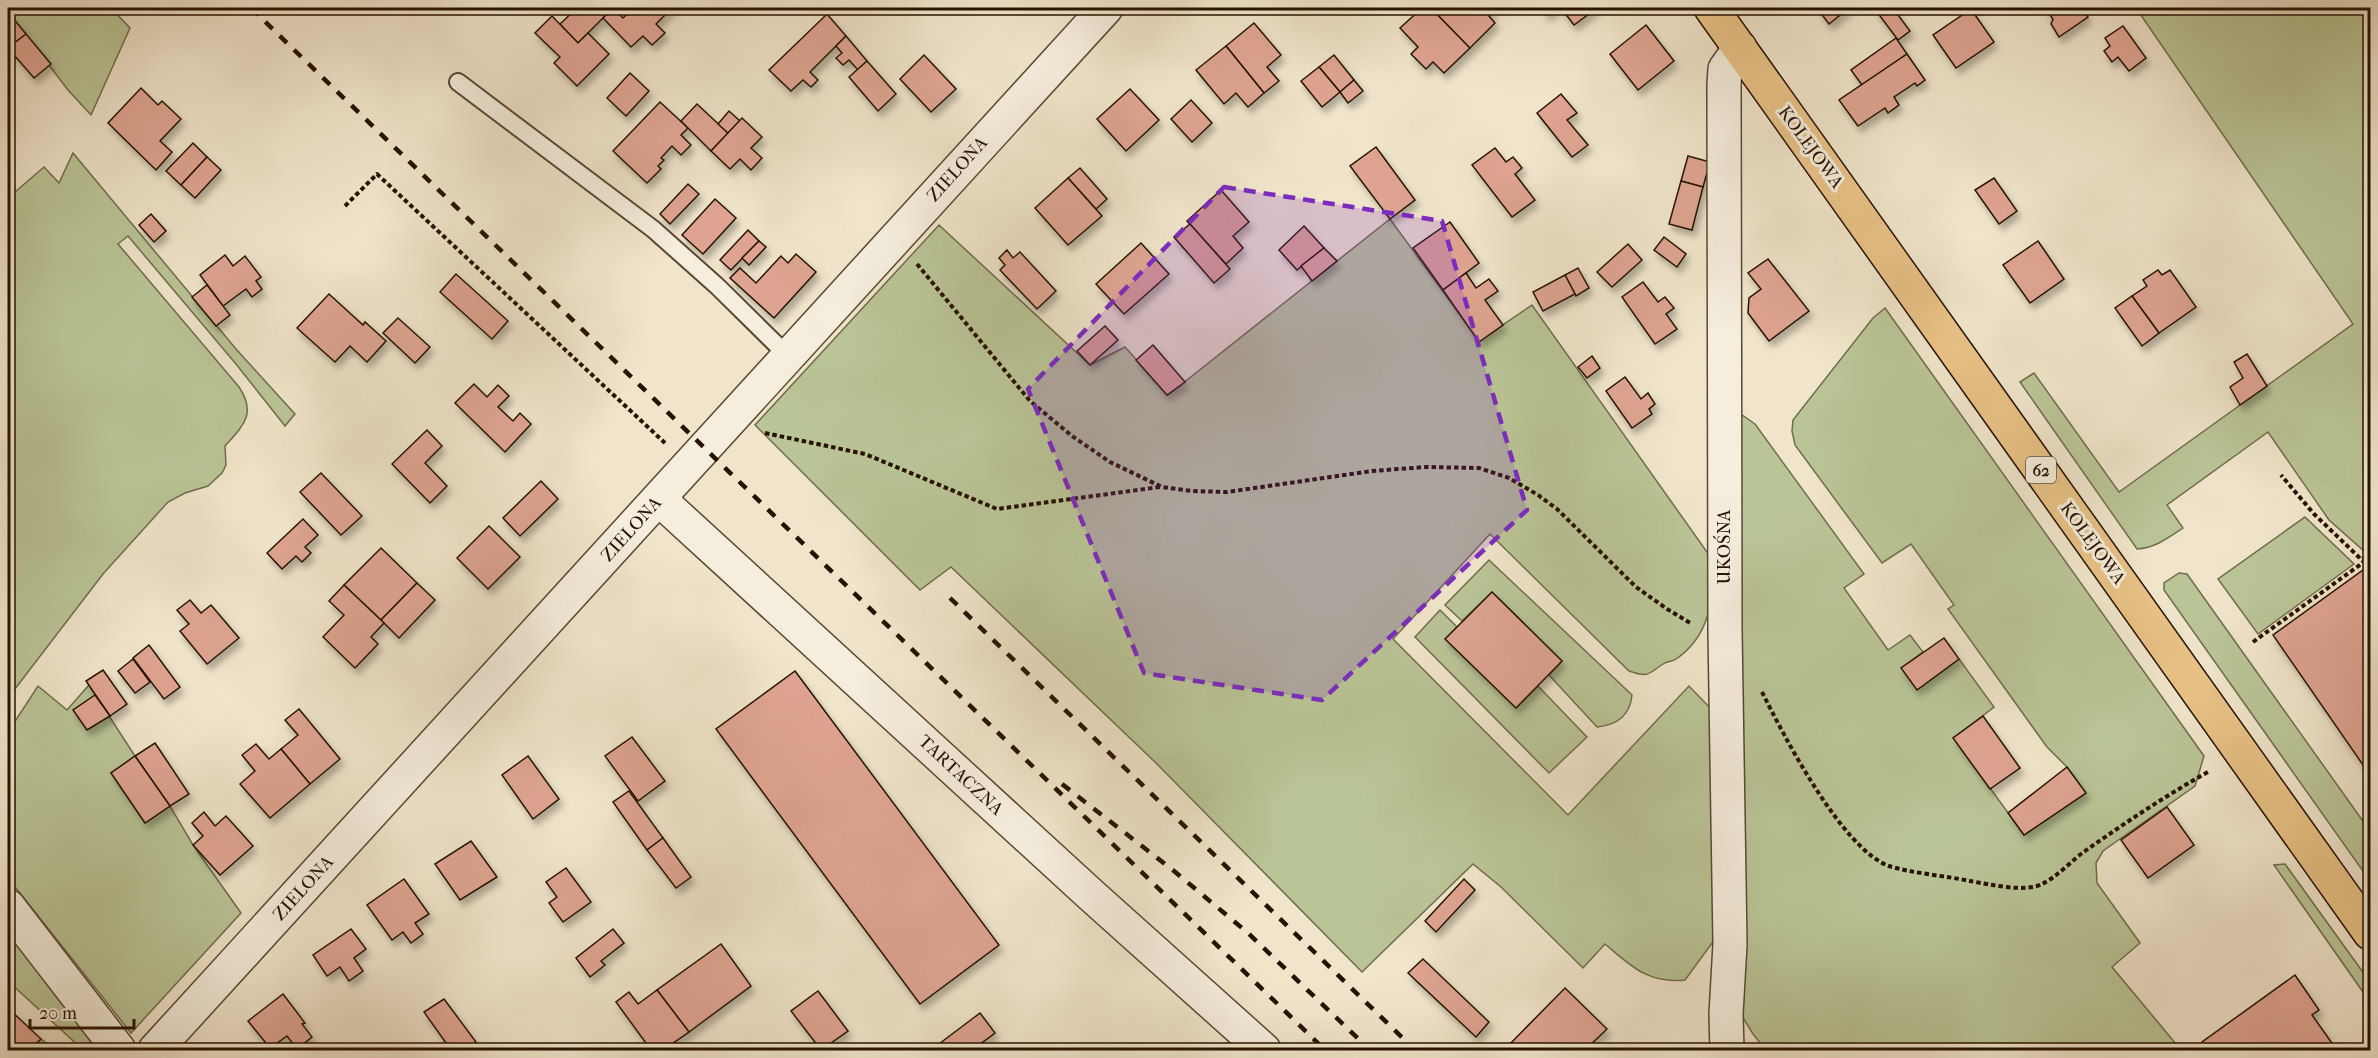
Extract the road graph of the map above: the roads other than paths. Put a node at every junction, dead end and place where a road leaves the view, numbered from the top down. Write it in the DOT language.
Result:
graph roads {
  1 [pos="1106,8"];
  2 [pos="1711,8"];
  3 [pos="1740,48"];
  4 [pos="458,82"];
  5 [pos="788,356"];
  6 [pos="659,499"];
  7 [pos="8,906"];
  8 [pos="2370,933"];
  9 [pos="119,1050"];
  10 [pos="155,1050"];
  11 [pos="1264,1050"];
  12 [pos="1727,1050"];
  1 -- 5 [label="street, ZIELONA"];
  2 -- 3 [label="main road, KOLEJOWA / 62"];
  3 -- 8 [label="main road, KOLEJOWA / 62"];
  3 -- 12 [label="street, UKOŚNA"];
  4 -- 5 [label="lane"];
  5 -- 6 [label="street, ZIELONA"];
  6 -- 10 [label="street, ZIELONA"];
  6 -- 11 [label="street, TARTACZNA"];
  7 -- 9 [label="street"];
}
